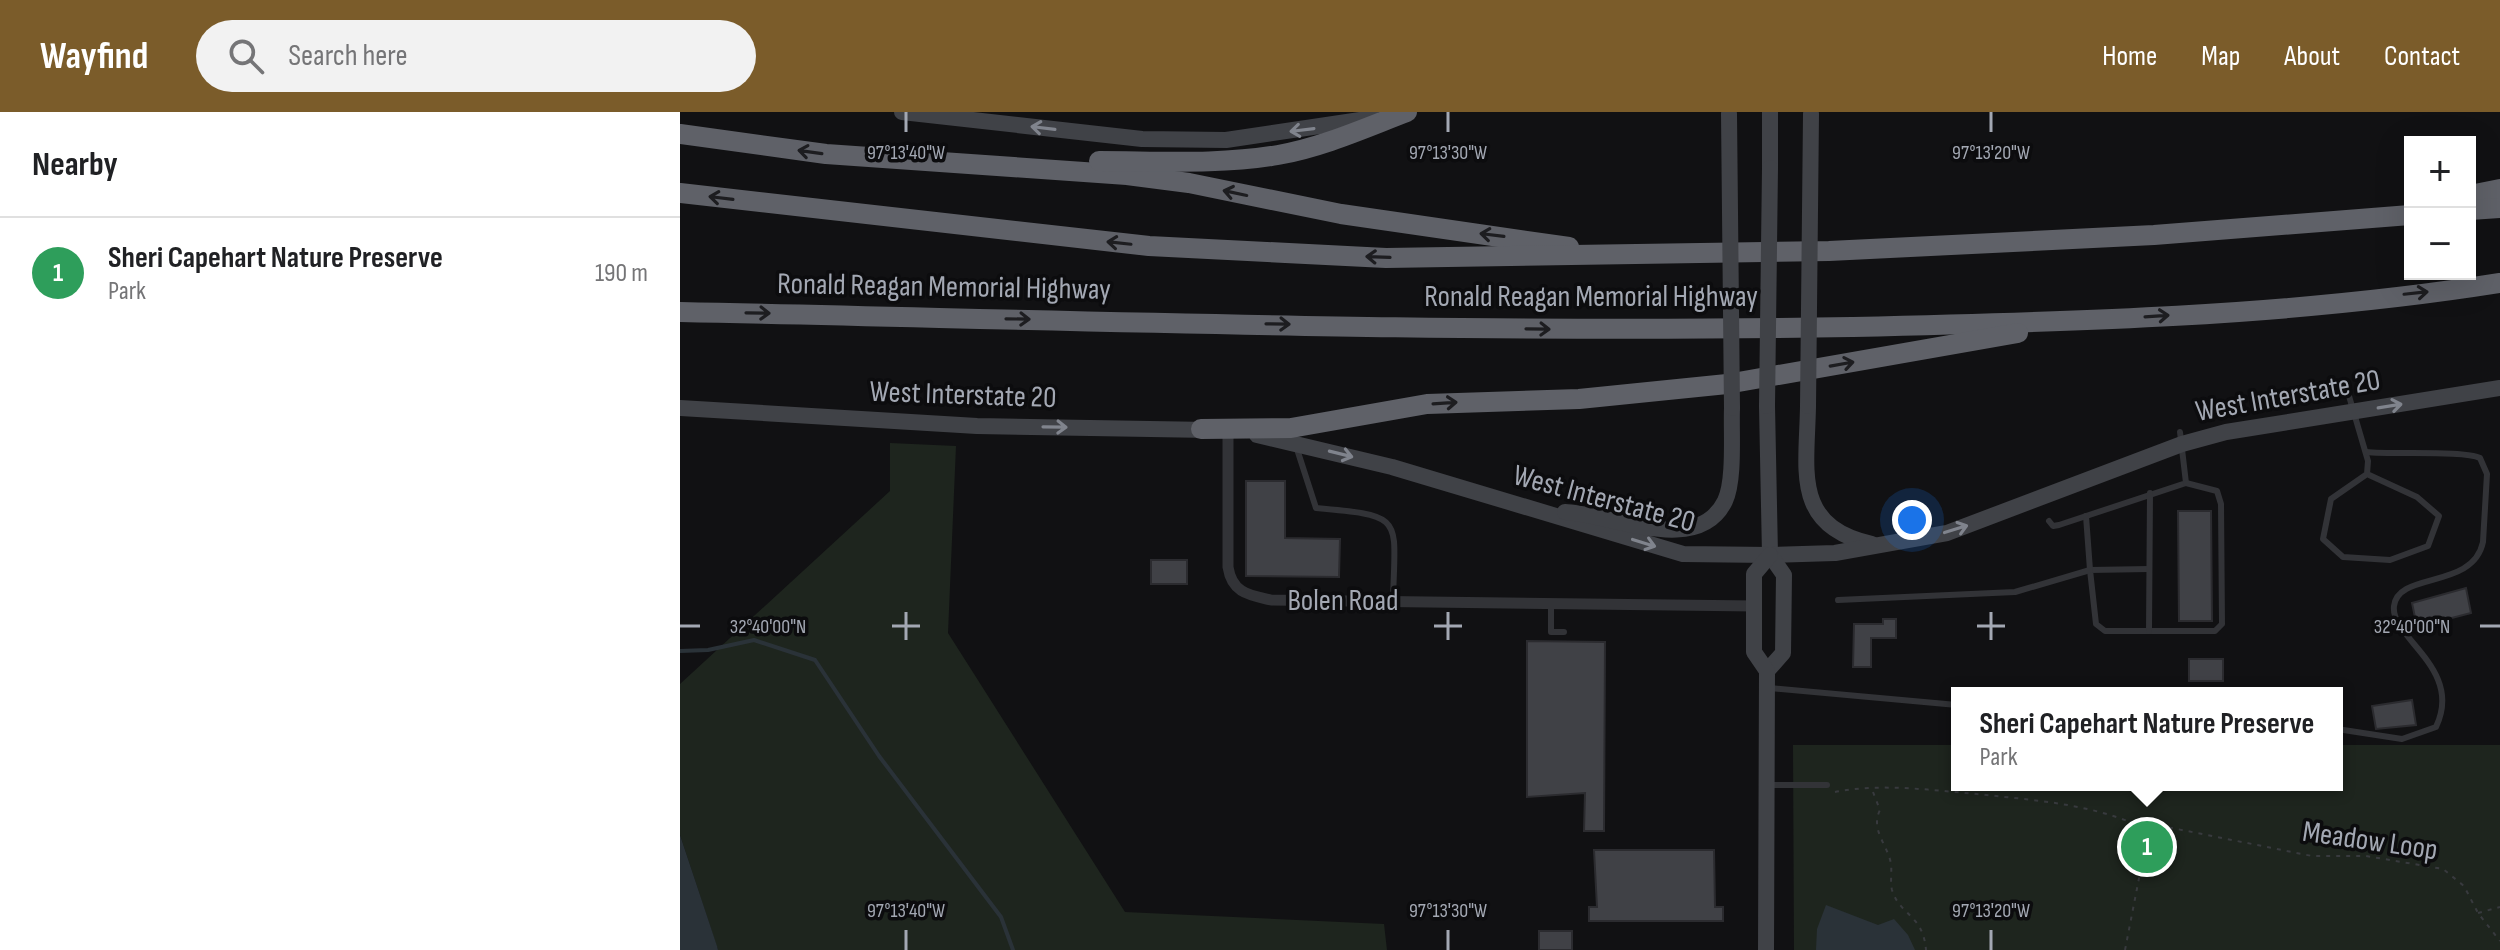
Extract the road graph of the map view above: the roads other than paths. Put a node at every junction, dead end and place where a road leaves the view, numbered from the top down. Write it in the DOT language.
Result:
graph roads {
  1 [pos="902,112"];
  2 [pos="1407,112"];
  3 [pos="1770,112"];
  4 [pos="1729,113"];
  5 [pos="1811,113"];
  6 [pos="680,134"];
  7 [pos="979,165"];
  8 [pos="2500,189"];
  9 [pos="680,193"];
  10 [pos="2476,194"];
  11 [pos="2404,206"];
  12 [pos="2500,208"];
  13 [pos="2476,210"];
  14 [pos="2404,215"];
  15 [pos="2310,222"];
  16 [pos="1624,256"];
  17 [pos="2500,284"];
  18 [pos="680,312"];
  19 [pos="2079,322"];
  20 [pos="2500,388"];
  21 [pos="2351,404"];
  22 [pos="683,407"];
  23 [pos="1201,429"];
  24 [pos="1228,432"];
  25 [pos="2181,438"];
  26 [pos="1295,442"];
  27 [pos="2366,452"];
  28 [pos="2367,474"];
  29 [pos="2186,483"];
  30 [pos="2129,488"];
  31 [pos="2150,493"];
  32 [pos="2131,499"];
  33 [pos="1535,510"];
  34 [pos="2086,516"];
  35 [pos="2049,521"];
  36 [pos="1880,546"];
  37 [pos="1770,555"];
  38 [pos="2149,569"];
  39 [pos="2090,570"];
  40 [pos="1838,600"];
  41 [pos="1393,601"];
  42 [pos="1551,602"];
  43 [pos="1755,606"];
  44 [pos="2149,631"];
  45 [pos="1564,632"];
  46 [pos="1767,679"];
  47 [pos="1951,704"];
  48 [pos="2343,730"];
  49 [pos="1767,785"];
  50 [pos="1828,789"];
  51 [pos="1766,950"];
  2 -- 1 [label="main road, one-way"];
  2 -- 7 [label="highway"];
  3 -- 37 [label="main road, bridge"];
  4 -- 33 [label="main road, bridge"];
  5 -- 36 [label="main road, bridge"];
  7 -- 6 [label="highway, one-way"];
  16 -- 7 [label="highway, one-way"];
  8 -- 10 [label="highway"];
  16 -- 9 [label="highway, Ronald Reagan Memorial Highway, one-way"];
  11 -- 15 [label="highway"];
  12 -- 13 [label="highway"];
  14 -- 15 [label="highway, Ronald Reagan Memorial Highway"];
  15 -- 16 [label="highway, Ronald Reagan Memorial Highway"];
  19 -- 17 [label="highway, Ronald Reagan Memorial Highway, one-way"];
  18 -- 19 [label="highway, Ronald Reagan Memorial Highway, one-way"];
  23 -- 19 [label="highway, one-way"];
  21 -- 20 [label="main road, West Interstate 20, one-way"];
  21 -- 25 [label="main road, West Interstate 20"];
  21 -- 27 [label="lane"];
  22 -- 23 [label="main road, West Interstate 20, one-way"];
  23 -- 24 [label="main road, West Interstate 20"];
  24 -- 26 [label="main road, West Interstate 20"];
  24 -- 41 [label="street, Bolen Road"];
  25 -- 29 [label="lane"];
  36 -- 25 [label="main road, West Interstate 20, one-way"];
  26 -- 33 [label="main road, West Interstate 20, one-way"];
  26 -- 41 [label="lane"];
  27 -- 28 [label="lane"];
  27 -- 48 [label="lane"];
  28 -- 28 [label="lane"];
  29 -- 31 [label="lane"];
  29 -- 44 [label="lane"];
  30 -- 32 [label="lane"];
  31 -- 32 [label="lane"];
  31 -- 38 [label="lane"];
  32 -- 34 [label="lane"];
  33 -- 37 [label="main road, West Interstate 20, one-way"];
  34 -- 35 [label="lane"];
  34 -- 39 [label="lane"];
  36 -- 37 [label="main road, West Interstate 20"];
  37 -- 43 [label="main road"];
  37 -- 46 [label="main road"];
  38 -- 39 [label="lane"];
  38 -- 44 [label="lane"];
  39 -- 40 [label="lane"];
  39 -- 44 [label="lane"];
  41 -- 42 [label="street, Bolen Road"];
  42 -- 43 [label="street, Bolen Road"];
  42 -- 45 [label="lane"];
  43 -- 46 [label="main road"];
  46 -- 47 [label="lane"];
  46 -- 49 [label="main road"];
  49 -- 50 [label="lane"];
  49 -- 51 [label="main road"];
}
